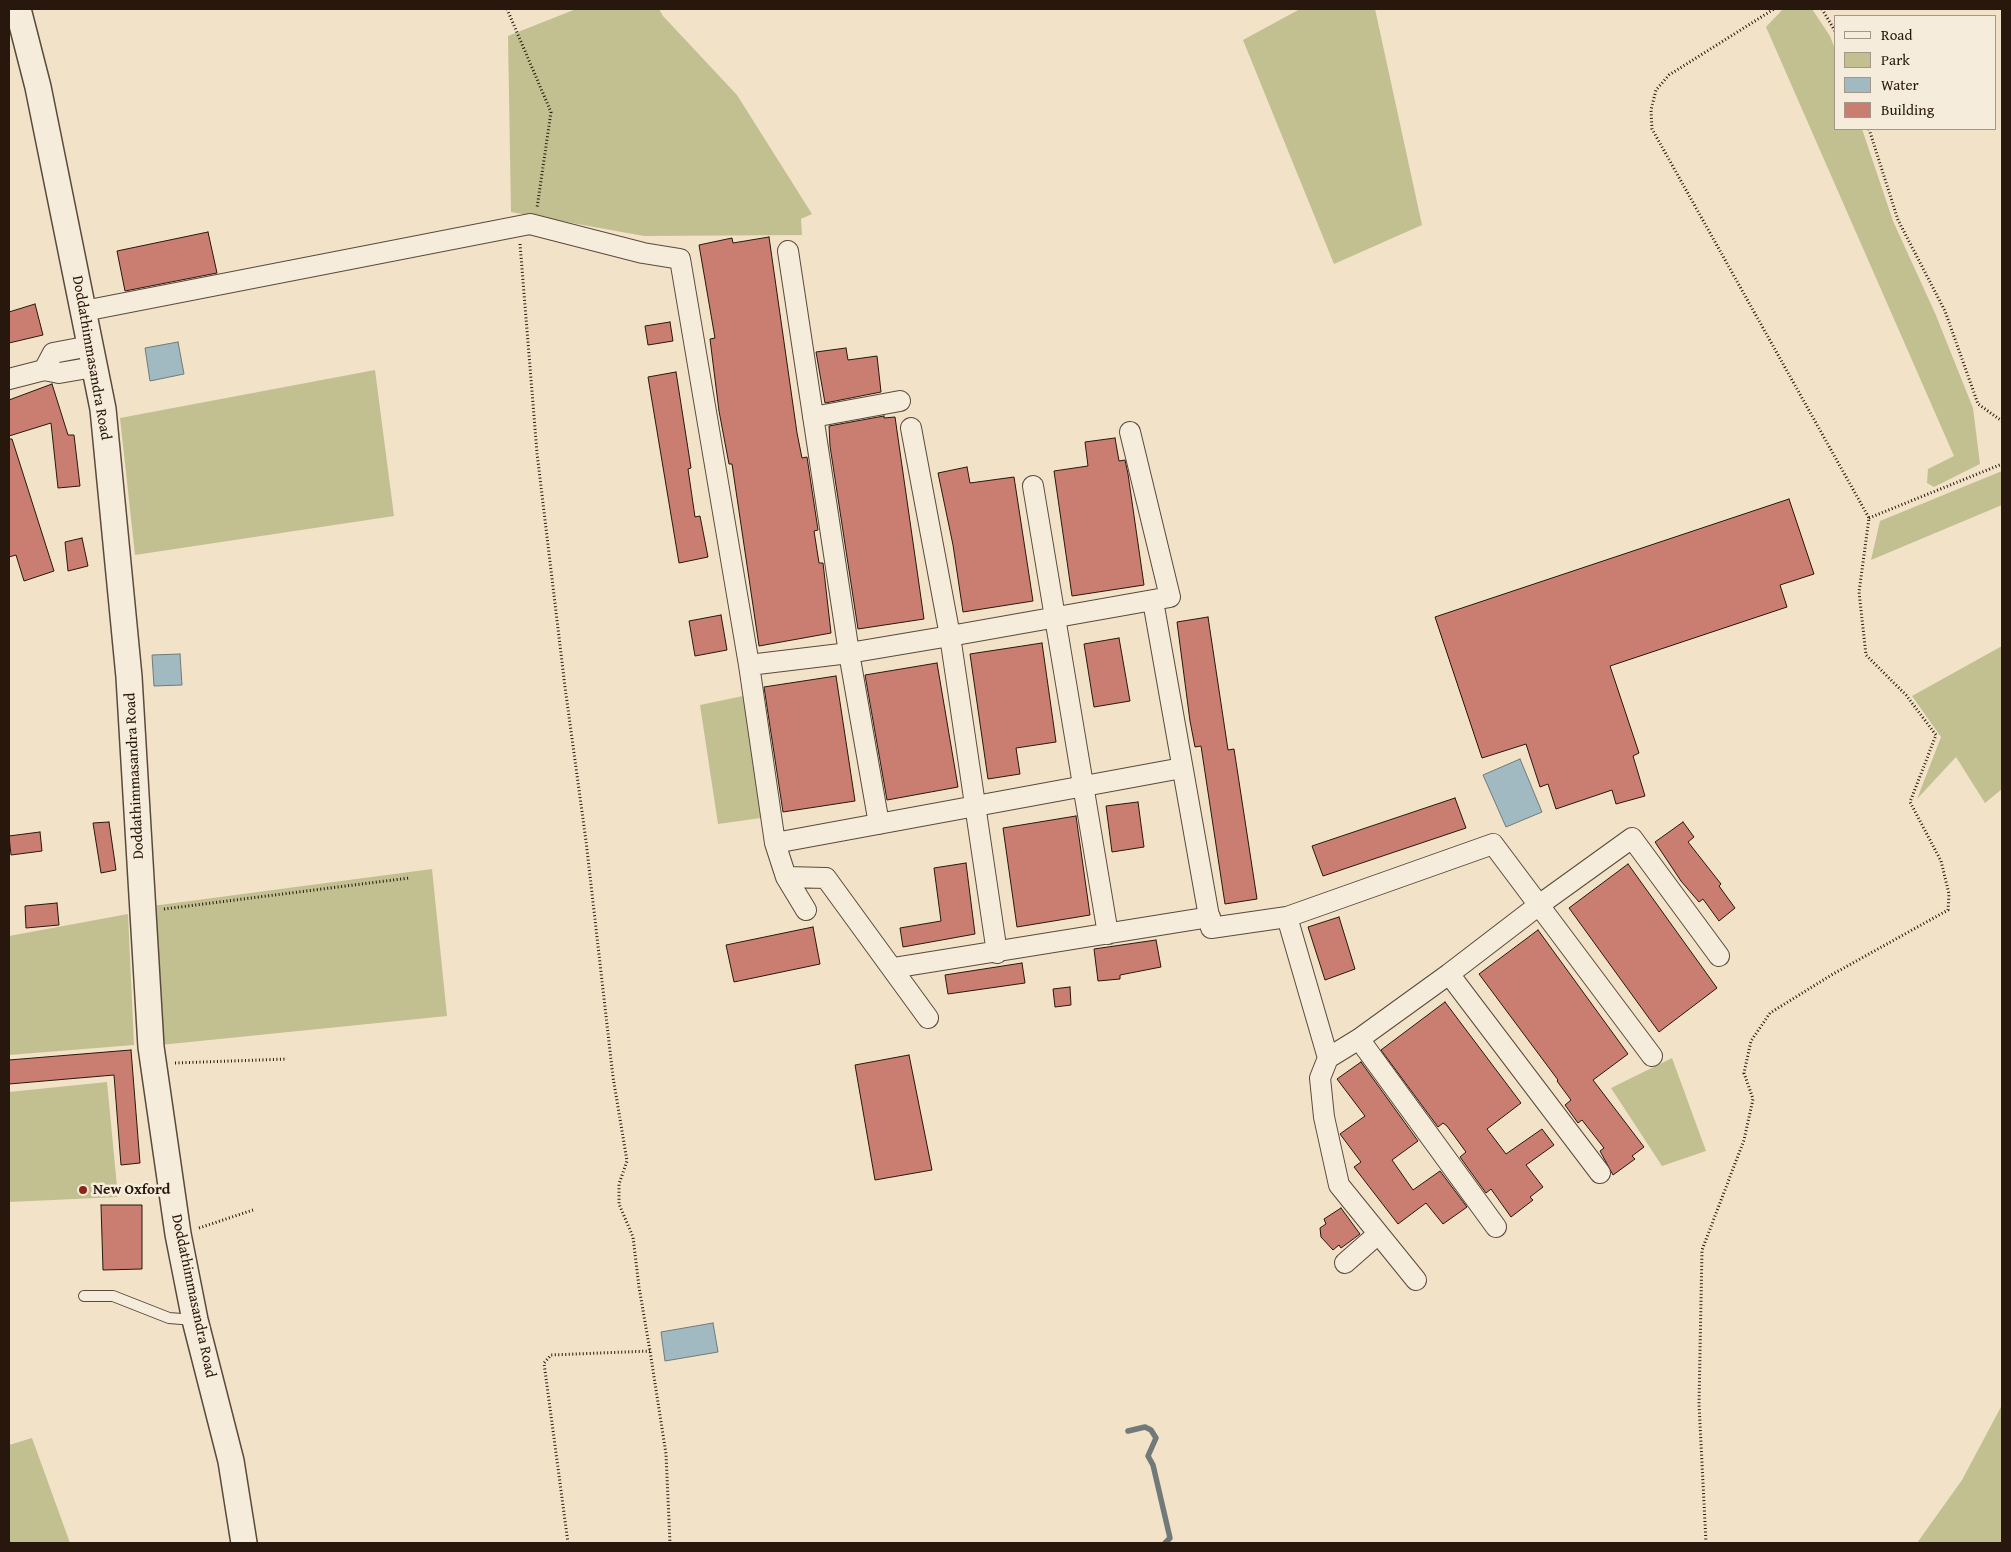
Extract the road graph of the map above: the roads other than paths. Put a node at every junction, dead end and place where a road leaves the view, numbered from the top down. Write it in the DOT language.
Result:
graph roads {
  1 [pos="18,9"];
  2 [pos="788,251"];
  3 [pos="84,311"];
  4 [pos="92,356"];
  5 [pos="9,379"];
  6 [pos="900,401"];
  7 [pos="813,417"];
  8 [pos="911,428"];
  9 [pos="1130,432"];
  10 [pos="1033,486"];
  11 [pos="1153,601"];
  12 [pos="1053,618"];
  13 [pos="950,636"];
  14 [pos="849,653"];
  15 [pos="749,665"];
  16 [pos="1182,768"];
  17 [pos="1084,786"];
  18 [pos="975,807"];
  19 [pos="879,824"];
  20 [pos="775,843"];
  21 [pos="786,877"];
  22 [pos="1539,905"];
  23 [pos="806,910"];
  24 [pos="1210,917"];
  25 [pos="1287,917"];
  26 [pos="1108,934"];
  27 [pos="996,953"];
  28 [pos="1719,956"];
  29 [pos="893,968"];
  30 [pos="1449,974"];
  31 [pos="928,1018"];
  32 [pos="1359,1039"];
  33 [pos="1652,1056"];
  34 [pos="1328,1058"];
  35 [pos="1600,1173"];
  36 [pos="1496,1227"];
  37 [pos="1378,1234"];
  38 [pos="1345,1263"];
  39 [pos="1416,1280"];
  40 [pos="84,1296"];
  41 [pos="196,1320"];
  42 [pos="244,1543"];
  1 -- 3 [label="street, Doddathimmasandra Road"];
  2 -- 7 [label="street"];
  3 -- 4 [label="street, Doddathimmasandra Road"];
  3 -- 15 [label="street"];
  4 -- 5 [label="street"];
  4 -- 41 [label="street, Doddathimmasandra Road"];
  6 -- 7 [label="street"];
  7 -- 14 [label="street"];
  8 -- 13 [label="street"];
  9 -- 11 [label="street"];
  10 -- 12 [label="street"];
  11 -- 12 [label="street"];
  11 -- 16 [label="street"];
  12 -- 13 [label="street"];
  12 -- 17 [label="street"];
  13 -- 14 [label="street"];
  13 -- 18 [label="street"];
  14 -- 15 [label="street"];
  14 -- 19 [label="street"];
  15 -- 20 [label="street"];
  16 -- 17 [label="street"];
  16 -- 24 [label="street"];
  17 -- 18 [label="street"];
  17 -- 26 [label="street"];
  18 -- 19 [label="street"];
  18 -- 27 [label="street"];
  19 -- 20 [label="street"];
  20 -- 21 [label="street"];
  21 -- 23 [label="street"];
  21 -- 29 [label="street"];
  22 -- 25 [label="street"];
  22 -- 28 [label="street"];
  22 -- 30 [label="street"];
  22 -- 33 [label="street"];
  24 -- 25 [label="street"];
  24 -- 26 [label="street"];
  25 -- 34 [label="street"];
  26 -- 27 [label="street"];
  27 -- 29 [label="street"];
  29 -- 31 [label="street"];
  30 -- 32 [label="street"];
  30 -- 35 [label="street"];
  32 -- 34 [label="street"];
  32 -- 36 [label="street"];
  34 -- 37 [label="street"];
  37 -- 38 [label="street"];
  37 -- 39 [label="street"];
  40 -- 41 [label="lane"];
  41 -- 42 [label="street, Doddathimmasandra Road"];
}
